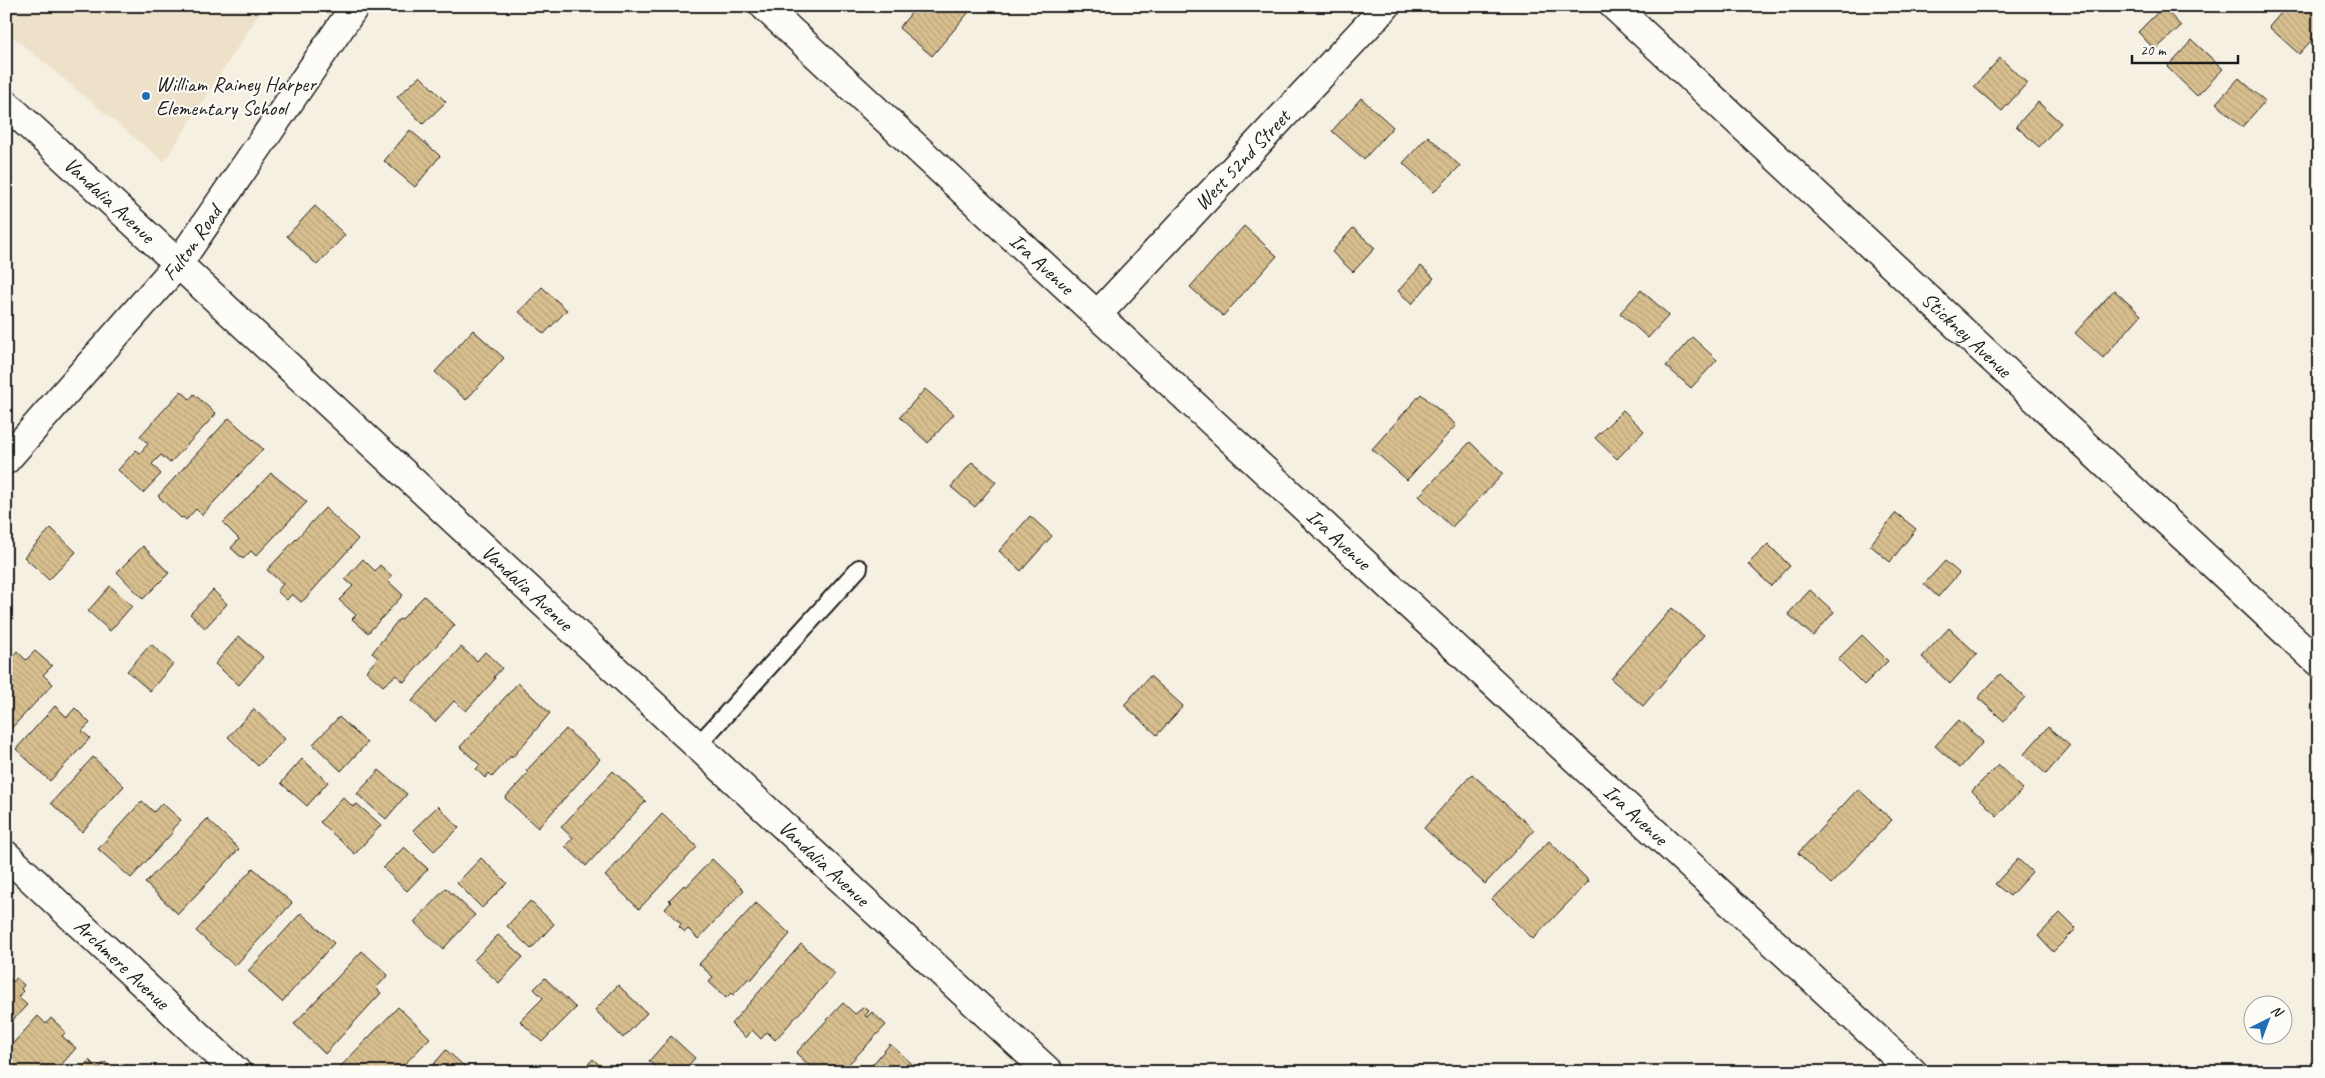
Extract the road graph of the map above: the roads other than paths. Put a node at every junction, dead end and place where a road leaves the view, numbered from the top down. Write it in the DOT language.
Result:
graph roads {
  1 [pos="355,6"];
  2 [pos="764,6"];
  3 [pos="1386,6"];
  4 [pos="1614,6"];
  5 [pos="6,104"];
  6 [pos="178,264"];
  7 [pos="1098,314"];
  8 [pos="6,460"];
  9 [pos="858,568"];
  10 [pos="2319,663"];
  11 [pos="698,746"];
  12 [pos="6,855"];
  13 [pos="237,1072"];
  14 [pos="1049,1072"];
  15 [pos="1913,1072"];
  1 -- 6 [label="street, Fulton Road"];
  2 -- 7 [label="street, Ira Avenue"];
  3 -- 7 [label="street, West 52nd Street"];
  4 -- 10 [label="street, Stickney Avenue"];
  5 -- 6 [label="street, Vandalia Avenue"];
  6 -- 8 [label="street, Fulton Road"];
  6 -- 11 [label="street, Vandalia Avenue"];
  7 -- 15 [label="street, Ira Avenue"];
  9 -- 11 [label="lane"];
  11 -- 14 [label="street, Vandalia Avenue"];
  12 -- 13 [label="street, Archmere Avenue"];
}
